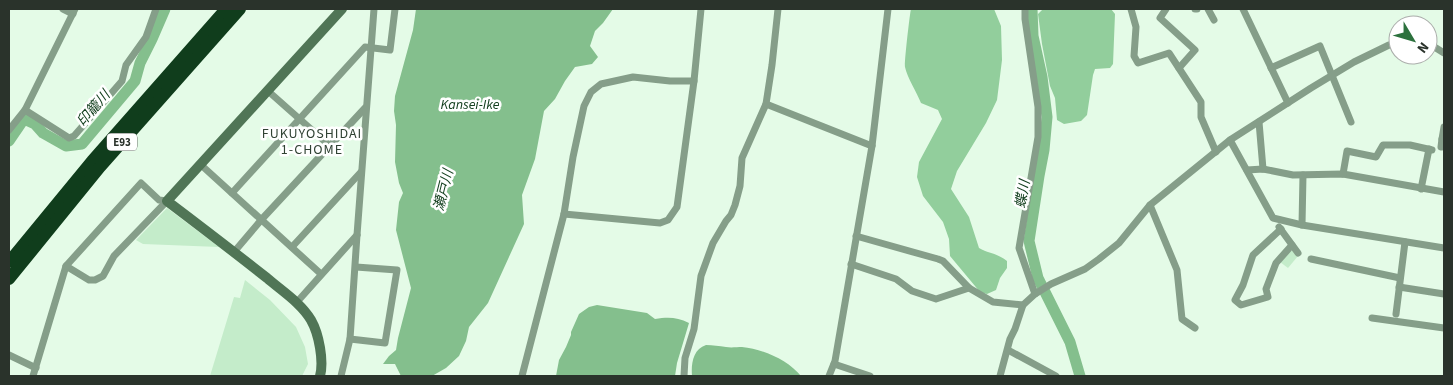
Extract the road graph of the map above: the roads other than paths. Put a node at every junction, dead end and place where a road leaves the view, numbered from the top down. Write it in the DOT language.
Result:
graph roads {
  1 [pos="63,9"];
  2 [pos="156,9"];
  3 [pos="226,9"];
  4 [pos="240,9"];
  5 [pos="342,9"];
  6 [pos="374,9"];
  7 [pos="395,9"];
  8 [pos="701,9"];
  9 [pos="778,9"];
  10 [pos="888,9"];
  11 [pos="1025,9"];
  12 [pos="1131,9"];
  13 [pos="1166,9"];
  14 [pos="1208,9"];
  15 [pos="1243,9"];
  16 [pos="74,11"];
  17 [pos="1214,20"];
  18 [pos="1388,46"];
  19 [pos="370,48"];
  20 [pos="1179,68"];
  21 [pos="1271,68"];
  22 [pos="1332,76"];
  23 [pos="694,81"];
  24 [pos="268,91"];
  25 [pos="1288,103"];
  26 [pos="766,104"];
  27 [pos="366,108"];
  28 [pos="25,110"];
  29 [pos="300,119"];
  30 [pos="1259,122"];
  31 [pos="1351,122"];
  32 [pos="1444,127"];
  33 [pos="9,130"];
  34 [pos="1443,139"];
  35 [pos="1230,140"];
  36 [pos="330,146"];
  37 [pos="872,146"];
  38 [pos="1441,147"];
  39 [pos="1216,152"];
  40 [pos="200,164"];
  41 [pos="1247,170"];
  42 [pos="1263,170"];
  43 [pos="361,171"];
  44 [pos="1343,174"];
  45 [pos="1303,175"];
  46 [pos="1421,189"];
  47 [pos="1444,192"];
  48 [pos="232,193"];
  49 [pos="167,201"];
  50 [pos="1150,205"];
  51 [pos="564,214"];
  52 [pos="1273,218"];
  53 [pos="262,219"];
  54 [pos="1302,225"];
  55 [pos="1281,229"];
  56 [pos="357,235"];
  57 [pos="856,236"];
  58 [pos="1405,242"];
  59 [pos="1292,244"];
  60 [pos="292,247"];
  61 [pos="1444,248"];
  62 [pos="234,252"];
  63 [pos="1298,253"];
  64 [pos="1312,259"];
  65 [pos="9,262"];
  66 [pos="851,264"];
  67 [pos="66,266"];
  68 [pos="356,267"];
  69 [pos="321,274"];
  70 [pos="1400,278"];
  71 [pos="9,279"];
  72 [pos="1399,287"];
  73 [pos="969,288"];
  74 [pos="1035,294"];
  75 [pos="1444,294"];
  76 [pos="297,302"];
  77 [pos="1023,305"];
  78 [pos="1396,314"];
  79 [pos="1372,318"];
  80 [pos="1195,328"];
  81 [pos="1444,328"];
  82 [pos="350,339"];
  83 [pos="1008,350"];
  84 [pos="9,355"];
  85 [pos="834,364"];
  86 [pos="36,368"];
  87 [pos="33,376"];
  88 [pos="320,376"];
  89 [pos="341,376"];
  90 [pos="522,376"];
  91 [pos="684,376"];
  92 [pos="829,376"];
  93 [pos="870,376"];
  94 [pos="1000,376"];
  95 [pos="1056,376"];
  1 -- 16 [label="street"];
  2 -- 28 [label="street"];
  3 -- 65 [label="highway, E93"];
  4 -- 71 [label="highway, E93"];
  5 -- 24 [label="street"];
  6 -- 19 [label="street"];
  7 -- 19 [label="street"];
  8 -- 23 [label="street"];
  9 -- 26 [label="street"];
  10 -- 37 [label="street"];
  11 -- 74 [label="street"];
  12 -- 20 [label="street"];
  13 -- 20 [label="street"];
  14 -- 17 [label="street"];
  15 -- 21 [label="street"];
  16 -- 28 [label="street"];
  18 -- 22 [label="street"];
  19 -- 27 [label="street"];
  19 -- 29 [label="street"];
  20 -- 39 [label="street"];
  21 -- 22 [label="street"];
  21 -- 25 [label="street"];
  22 -- 25 [label="street"];
  22 -- 31 [label="street"];
  23 -- 51 [label="street"];
  23 -- 51 [label="street"];
  24 -- 29 [label="street"];
  24 -- 40 [label="street"];
  25 -- 30 [label="street"];
  26 -- 37 [label="street"];
  26 -- 91 [label="street"];
  27 -- 36 [label="street"];
  27 -- 43 [label="street"];
  28 -- 33 [label="street"];
  29 -- 36 [label="street"];
  29 -- 48 [label="street"];
  30 -- 35 [label="street"];
  30 -- 42 [label="street"];
  32 -- 34 [label="street"];
  34 -- 38 [label="street"];
  35 -- 39 [label="street"];
  35 -- 41 [label="street"];
  36 -- 53 [label="street"];
  37 -- 57 [label="street"];
  39 -- 50 [label="street"];
  40 -- 48 [label="street"];
  40 -- 49 [label="street"];
  41 -- 42 [label="street"];
  41 -- 52 [label="street"];
  42 -- 45 [label="street"];
  43 -- 56 [label="street"];
  43 -- 60 [label="street"];
  44 -- 45 [label="street"];
  44 -- 46 [label="street"];
  44 -- 46 [label="street"];
  45 -- 54 [label="street"];
  46 -- 47 [label="street"];
  48 -- 53 [label="street"];
  49 -- 62 [label="street"];
  49 -- 67 [label="street"];
  49 -- 67 [label="street"];
  50 -- 74 [label="street"];
  50 -- 80 [label="street"];
  51 -- 90 [label="street"];
  52 -- 54 [label="street"];
  52 -- 55 [label="street"];
  53 -- 60 [label="street"];
  53 -- 62 [label="street"];
  54 -- 58 [label="street"];
  55 -- 59 [label="street"];
  55 -- 59 [label="street"];
  56 -- 68 [label="street"];
  56 -- 69 [label="street"];
  57 -- 66 [label="street"];
  57 -- 73 [label="street"];
  58 -- 61 [label="street"];
  58 -- 70 [label="street"];
  59 -- 63 [label="street"];
  60 -- 69 [label="street"];
  62 -- 76 [label="street"];
  64 -- 70 [label="street"];
  66 -- 73 [label="street"];
  66 -- 85 [label="street"];
  67 -- 86 [label="street"];
  68 -- 82 [label="street"];
  68 -- 82 [label="street"];
  69 -- 76 [label="street"];
  70 -- 72 [label="street"];
  72 -- 75 [label="street"];
  72 -- 78 [label="street"];
  73 -- 77 [label="street"];
  74 -- 77 [label="street"];
  76 -- 88 [label="street"];
  77 -- 83 [label="street"];
  79 -- 81 [label="street"];
  82 -- 89 [label="street"];
  83 -- 94 [label="street"];
  83 -- 95 [label="street"];
  84 -- 86 [label="street"];
  85 -- 92 [label="street"];
  85 -- 93 [label="street"];
  86 -- 87 [label="street"];
}
